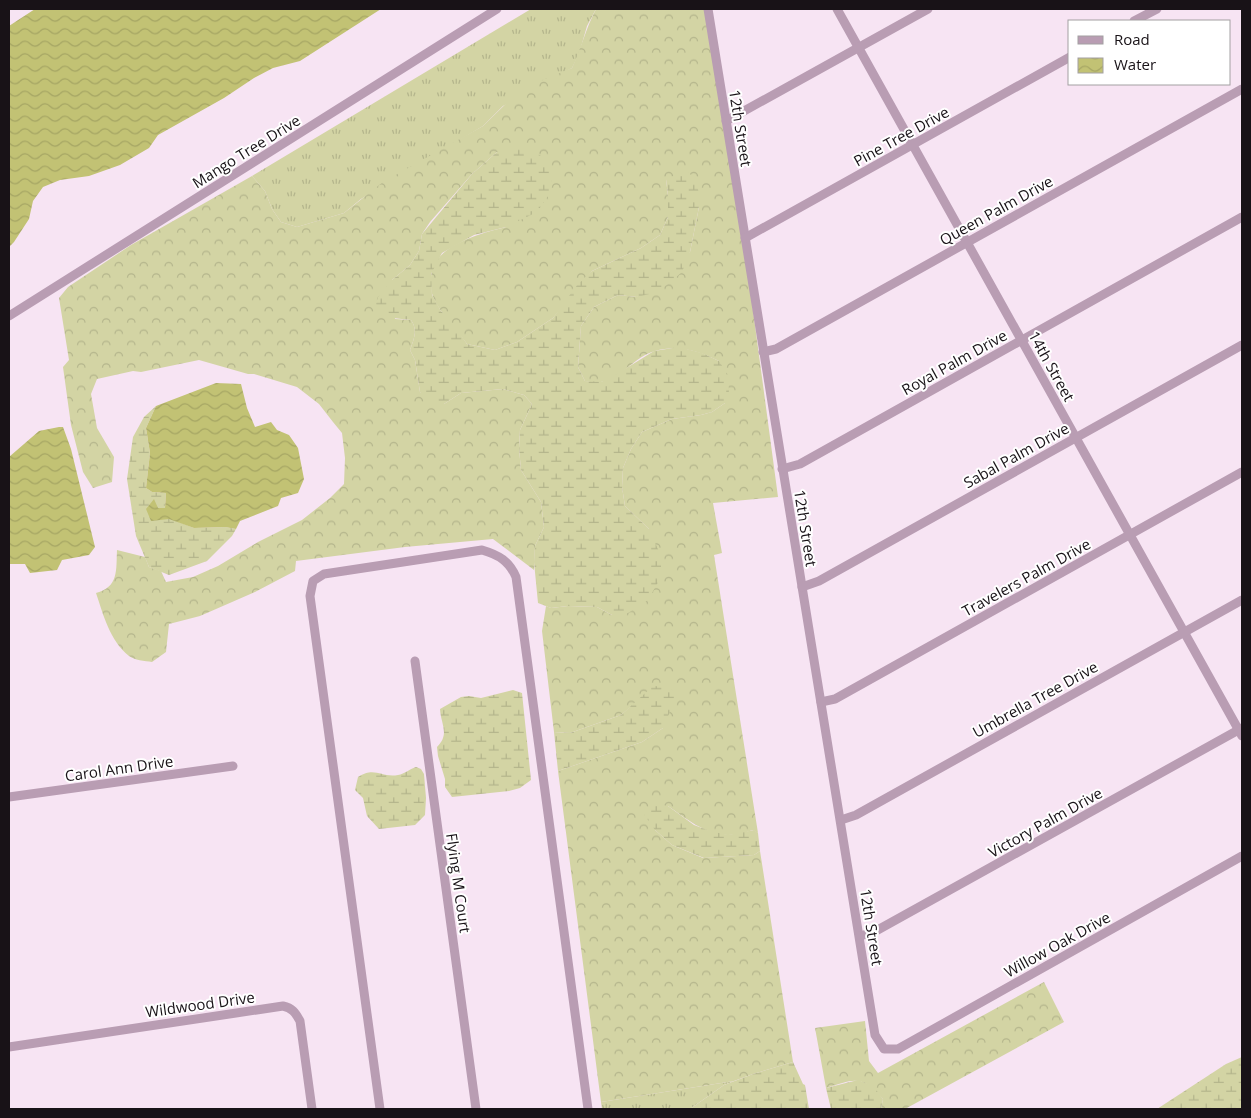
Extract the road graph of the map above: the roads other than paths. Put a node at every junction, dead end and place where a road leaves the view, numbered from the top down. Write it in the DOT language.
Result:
graph roads {
  1 [pos="497,9"];
  2 [pos="708,9"];
  3 [pos="837,9"];
  4 [pos="928,9"];
  5 [pos="1157,9"];
  6 [pos="1136,20"];
  7 [pos="859,47"];
  8 [pos="1068,58"];
  9 [pos="1242,88"];
  10 [pos="726,121"];
  11 [pos="913,144"];
  12 [pos="1242,217"];
  13 [pos="745,238"];
  14 [pos="967,242"];
  15 [pos="9,316"];
  16 [pos="1022,340"];
  17 [pos="1242,345"];
  18 [pos="763,352"];
  19 [pos="1076,438"];
  20 [pos="782,469"];
  21 [pos="1242,472"];
  22 [pos="1130,534"];
  23 [pos="802,587"];
  24 [pos="1242,600"];
  25 [pos="1184,632"];
  26 [pos="415,661"];
  27 [pos="821,702"];
  28 [pos="1241,731"];
  29 [pos="233,766"];
  30 [pos="9,797"];
  31 [pos="841,820"];
  32 [pos="1242,856"];
  33 [pos="860,936"];
  34 [pos="9,1046"];
  35 [pos="884,1049"];
  36 [pos="312,1109"];
  37 [pos="380,1109"];
  38 [pos="476,1109"];
  39 [pos="588,1109"];
  1 -- 15 [label="street, Mango Tree Drive"];
  2 -- 10 [label="street, 12th Street"];
  3 -- 7 [label="street, 14th Street"];
  4 -- 7 [label="street"];
  5 -- 6 [label="street"];
  7 -- 10 [label="street"];
  7 -- 11 [label="street, 14th Street"];
  8 -- 11 [label="street, Pine Tree Drive"];
  9 -- 14 [label="street, Queen Palm Drive"];
  10 -- 13 [label="street, 12th Street"];
  11 -- 13 [label="street, Pine Tree Drive"];
  11 -- 14 [label="street, 14th Street"];
  12 -- 16 [label="street, Royal Palm Drive"];
  13 -- 18 [label="street, 12th Street"];
  14 -- 16 [label="street, 14th Street"];
  14 -- 18 [label="street, Queen Palm Drive"];
  16 -- 19 [label="street, 14th Street"];
  16 -- 20 [label="street, Royal Palm Drive"];
  17 -- 19 [label="street, Sabal Palm Drive"];
  18 -- 20 [label="street, 12th Street"];
  19 -- 22 [label="street, 14th Street"];
  19 -- 23 [label="street, Sabal Palm Drive"];
  20 -- 23 [label="street, 12th Street"];
  21 -- 22 [label="street, Travelers Palm Drive"];
  22 -- 25 [label="street, 14th Street"];
  22 -- 27 [label="street, Travelers Palm Drive"];
  23 -- 27 [label="street, 12th Street"];
  24 -- 25 [label="street, Umbrella Tree Drive"];
  25 -- 28 [label="street, 14th Street"];
  25 -- 31 [label="street, Umbrella Tree Drive"];
  26 -- 38 [label="street, Flying M Court"];
  27 -- 31 [label="street, 12th Street"];
  28 -- 33 [label="street, Victory Palm Drive"];
  29 -- 30 [label="street, Carol Ann Drive"];
  31 -- 33 [label="street, 12th Street"];
  32 -- 35 [label="street, Willow Oak Drive"];
  33 -- 35 [label="street, 12th Street"];
  34 -- 36 [label="street, Wildwood Drive"];
  37 -- 39 [label="street"];
}
